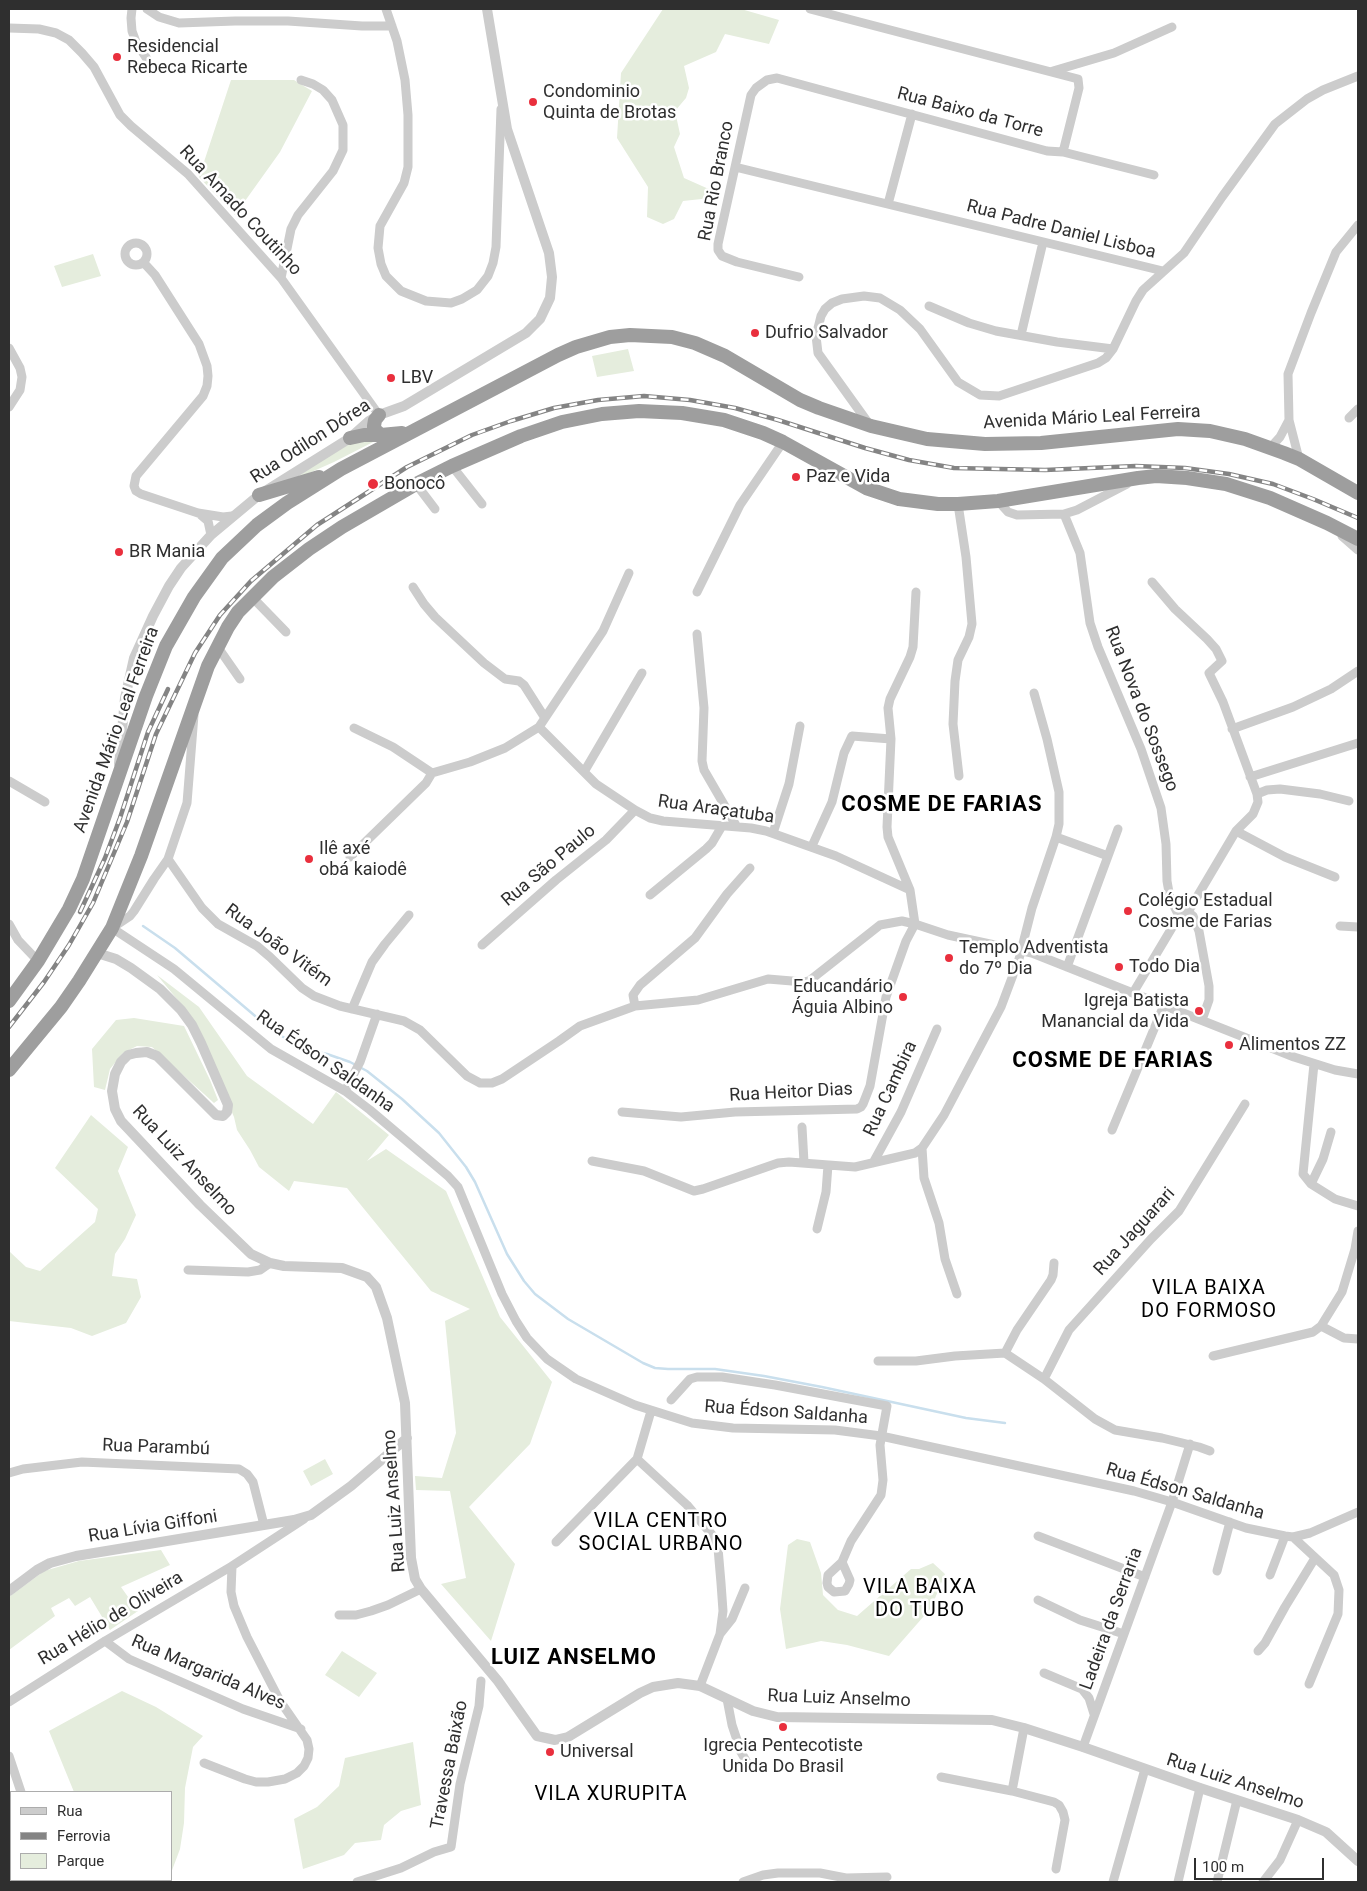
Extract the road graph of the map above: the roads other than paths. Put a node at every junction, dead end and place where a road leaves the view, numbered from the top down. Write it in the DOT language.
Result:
graph roads {
  1 [pos="132,9"];
  2 [pos="147,9"];
  3 [pos="386,9"];
  4 [pos="487,9"];
  5 [pos="810,9"];
  6 [pos="392,26"];
  7 [pos="1172,27"];
  8 [pos="9,28"];
  9 [pos="147,59"];
  10 [pos="1053,71"];
  11 [pos="1358,76"];
  12 [pos="777,78"];
  13 [pos="301,80"];
  14 [pos="501,101"];
  15 [pos="912,114"];
  16 [pos="1063,152"];
  17 [pos="735,168"];
  18 [pos="1154,175"];
  19 [pos="888,204"];
  20 [pos="1358,225"];
  21 [pos="1043,242"];
  22 [pos="144,263"];
  23 [pos="1163,271"];
  24 [pos="799,277"];
  25 [pos="281,278"];
  26 [pos="929,306"];
  27 [pos="1021,334"];
  28 [pos="9,348"];
  29 [pos="1113,350"];
  30 [pos="9,407"];
  31 [pos="1358,409"];
  32 [pos="380,415"];
  33 [pos="1349,418"];
  34 [pos="1289,420"];
  35 [pos="871,426"];
  36 [pos="412,431"];
  37 [pos="381,435"];
  38 [pos="350,438"];
  39 [pos="783,442"];
  40 [pos="1271,447"];
  41 [pos="1299,459"];
  42 [pos="452,466"];
  43 [pos="341,469"];
  44 [pos="1138,478"];
  45 [pos="416,484"];
  46 [pos="1358,493"];
  47 [pos="259,495"];
  48 [pos="998,501"];
  49 [pos="482,504"];
  50 [pos="958,504"];
  51 [pos="435,509"];
  52 [pos="198,513"];
  53 [pos="1064,514"];
  54 [pos="232,516"];
  55 [pos="1327,523"];
  56 [pos="211,535"];
  57 [pos="1358,539"];
  58 [pos="1358,550"];
  59 [pos="629,573"];
  60 [pos="1152,582"];
  61 [pos="413,587"];
  62 [pos="698,592"];
  63 [pos="916,592"];
  64 [pos="252,597"];
  65 [pos="286,632"];
  66 [pos="697,634"];
  67 [pos="217,646"];
  68 [pos="1358,671"];
  69 [pos="642,673"];
  70 [pos="240,679"];
  71 [pos="1034,693"];
  72 [pos="194,703"];
  73 [pos="545,718"];
  74 [pos="800,726"];
  75 [pos="539,727"];
  76 [pos="354,728"];
  77 [pos="1232,730"];
  78 [pos="891,739"];
  79 [pos="1358,743"];
  80 [pos="584,772"];
  81 [pos="432,773"];
  82 [pos="959,776"];
  83 [pos="1250,778"];
  84 [pos="9,781"];
  85 [pos="117,781"];
  86 [pos="1257,794"];
  87 [pos="1349,801"];
  88 [pos="45,802"];
  89 [pos="635,810"];
  90 [pos="722,826"];
  91 [pos="737,827"];
  92 [pos="1118,829"];
  93 [pos="1236,831"];
  94 [pos="773,833"];
  95 [pos="1056,837"];
  96 [pos="812,846"];
  97 [pos="1108,856"];
  98 [pos="350,857"];
  99 [pos="168,859"];
  100 [pos="750,868"];
  101 [pos="1335,877"];
  102 [pos="910,890"];
  103 [pos="650,896"];
  104 [pos="1188,912"];
  105 [pos="409,915"];
  106 [pos="1179,916"];
  107 [pos="9,924"];
  108 [pos="915,924"];
  109 [pos="1340,926"];
  110 [pos="1358,927"];
  111 [pos="112,928"];
  112 [pos="482,945"];
  113 [pos="1021,950"];
  114 [pos="97,953"];
  115 [pos="38,961"];
  116 [pos="1067,967"];
  117 [pos="1133,993"];
  118 [pos="9,1001"];
  119 [pos="1164,1005"];
  120 [pos="635,1006"];
  121 [pos="352,1009"];
  122 [pos="377,1014"];
  123 [pos="1202,1020"];
  124 [pos="937,1029"];
  125 [pos="1314,1064"];
  126 [pos="9,1070"];
  127 [pos="1358,1074"];
  128 [pos="344,1091"];
  129 [pos="1245,1104"];
  130 [pos="622,1112"];
  131 [pos="802,1127"];
  132 [pos="1112,1130"];
  133 [pos="1331,1132"];
  134 [pos="922,1148"];
  135 [pos="592,1161"];
  136 [pos="804,1162"];
  137 [pos="873,1163"];
  138 [pos="828,1165"];
  139 [pos="1311,1184"];
  140 [pos="1358,1206"];
  141 [pos="817,1229"];
  142 [pos="1358,1231"];
  143 [pos="270,1263"];
  144 [pos="1054,1263"];
  145 [pos="188,1270"];
  146 [pos="957,1294"];
  147 [pos="1322,1326"];
  148 [pos="1358,1339"];
  149 [pos="1005,1353"];
  150 [pos="1213,1356"];
  151 [pos="878,1361"];
  152 [pos="1044,1379"];
  153 [pos="671,1400"];
  154 [pos="651,1411"];
  155 [pos="881,1436"];
  156 [pos="407,1438"];
  157 [pos="1190,1444"];
  158 [pos="1210,1452"];
  159 [pos="637,1459"];
  160 [pos="9,1473"];
  161 [pos="1172,1502"];
  162 [pos="1358,1512"];
  163 [pos="311,1515"];
  164 [pos="1230,1522"];
  165 [pos="264,1525"];
  166 [pos="1038,1536"];
  167 [pos="1289,1537"];
  168 [pos="556,1542"];
  169 [pos="1316,1558"];
  170 [pos="842,1562"];
  171 [pos="232,1566"];
  172 [pos="1217,1571"];
  173 [pos="1270,1575"];
  174 [pos="1145,1577"];
  175 [pos="746,1588"];
  176 [pos="421,1589"];
  177 [pos="9,1591"];
  178 [pos="1038,1600"];
  179 [pos="339,1615"];
  180 [pos="720,1634"];
  181 [pos="1124,1634"];
  182 [pos="105,1641"];
  183 [pos="1258,1650"];
  184 [pos="1044,1673"];
  185 [pos="481,1681"];
  186 [pos="1309,1684"];
  187 [pos="700,1686"];
  188 [pos="727,1698"];
  189 [pos="9,1702"];
  190 [pos="1094,1715"];
  191 [pos="1024,1728"];
  192 [pos="301,1729"];
  193 [pos="1083,1747"];
  194 [pos="9,1756"];
  195 [pos="204,1763"];
  196 [pos="749,1766"];
  197 [pos="1145,1769"];
  198 [pos="941,1777"];
  199 [pos="1200,1788"];
  200 [pos="20,1791"];
  201 [pos="1012,1791"];
  202 [pos="1237,1800"];
  203 [pos="1298,1820"];
  204 [pos="1358,1861"];
  205 [pos="1056,1868"];
  206 [pos="887,1877"];
  207 [pos="357,1882"];
  208 [pos="743,1882"];
  209 [pos="1113,1882"];
  210 [pos="1178,1882"];
  211 [pos="1217,1882"];
  212 [pos="1263,1882"];
  1 -- 9 [label="street"];
  2 -- 6 [label="street"];
  3 -- 6 [label="street"];
  4 -- 14 [label="street, Rua Odilon Dórea"];
  5 -- 10 [label="street"];
  6 -- 14 [label="street"];
  7 -- 10 [label="street"];
  8 -- 25 [label="street, Rua Amado Coutinho"];
  10 -- 16 [label="street"];
  11 -- 23 [label="street, Rua Padre Daniel Lisboa"];
  12 -- 15 [label="street, Rua Baixo da Torre"];
  12 -- 17 [label="street, Rua Rio Branco"];
  13 -- 25 [label="street"];
  14 -- 32 [label="street, Rua Odilon Dórea"];
  15 -- 16 [label="street, Rua Baixo da Torre"];
  15 -- 19 [label="street"];
  16 -- 18 [label="street, Rua Baixo da Torre"];
  17 -- 19 [label="street, Rua Padre Daniel Lisboa"];
  17 -- 24 [label="street, Rua Rio Branco"];
  19 -- 21 [label="street, Rua Padre Daniel Lisboa"];
  20 -- 34 [label="street"];
  21 -- 23 [label="street, Rua Padre Daniel Lisboa"];
  21 -- 27 [label="street"];
  22 -- 52 [label="street"];
  23 -- 29 [label="street"];
  25 -- 32 [label="street, Rua Amado Coutinho"];
  26 -- 27 [label="street"];
  27 -- 29 [label="street"];
  28 -- 30 [label="street"];
  29 -- 35 [label="street"];
  31 -- 33 [label="street"];
  32 -- 37 [label="highway"];
  32 -- 38 [label="street, Rua Odilon Dórea"];
  34 -- 40 [label="street"];
  34 -- 41 [label="street"];
  35 -- 36 [label="highway, Avenida Mário Leal Ferreira"];
  35 -- 40 [label="highway, Avenida Mário Leal Ferreira"];
  36 -- 37 [label="highway"];
  36 -- 43 [label="highway, Avenida Mário Leal Ferreira"];
  37 -- 38 [label="highway"];
  38 -- 47 [label="street, Rua Odilon Dórea"];
  39 -- 42 [label="highway"];
  39 -- 50 [label="highway"];
  39 -- 62 [label="street"];
  40 -- 41 [label="highway, Avenida Mário Leal Ferreira"];
  41 -- 46 [label="highway, Avenida Mário Leal Ferreira"];
  42 -- 45 [label="highway"];
  42 -- 49 [label="street"];
  43 -- 47 [label="highway"];
  43 -- 85 [label="highway, Avenida Mário Leal Ferreira"];
  44 -- 48 [label="highway"];
  44 -- 53 [label="street"];
  44 -- 55 [label="highway"];
  45 -- 51 [label="street"];
  45 -- 64 [label="highway"];
  47 -- 54 [label="street, Rua Odilon Dórea"];
  48 -- 50 [label="highway"];
  48 -- 53 [label="street"];
  50 -- 82 [label="street"];
  52 -- 54 [label="street"];
  52 -- 56 [label="street"];
  53 -- 106 [label="street, Rua Nova do Sossego"];
  54 -- 56 [label="street, Rua Odilon Dórea"];
  55 -- 57 [label="highway"];
  55 -- 58 [label="street"];
  56 -- 85 [label="street, Rua Odilon Dórea"];
  59 -- 73 [label="street"];
  60 -- 77 [label="street"];
  61 -- 73 [label="street"];
  63 -- 78 [label="street"];
  64 -- 65 [label="street"];
  64 -- 67 [label="highway"];
  66 -- 91 [label="street"];
  67 -- 70 [label="street"];
  67 -- 72 [label="highway"];
  68 -- 77 [label="street"];
  69 -- 80 [label="street"];
  71 -- 95 [label="street"];
  72 -- 99 [label="street"];
  72 -- 111 [label="highway"];
  73 -- 75 [label="street"];
  74 -- 94 [label="street"];
  75 -- 80 [label="street, Rua Araçatuba"];
  75 -- 81 [label="street"];
  76 -- 81 [label="street"];
  77 -- 83 [label="street"];
  78 -- 96 [label="street"];
  78 -- 102 [label="street"];
  79 -- 83 [label="street"];
  80 -- 89 [label="street, Rua Araçatuba"];
  81 -- 98 [label="street"];
  83 -- 86 [label="street"];
  84 -- 88 [label="street"];
  85 -- 115 [label="highway, Avenida Mário Leal Ferreira"];
  86 -- 87 [label="street"];
  86 -- 93 [label="street"];
  89 -- 90 [label="street, Rua Araçatuba"];
  89 -- 112 [label="street, Rua São Paulo"];
  90 -- 91 [label="street, Rua Araçatuba"];
  90 -- 103 [label="street"];
  91 -- 94 [label="street, Rua Araçatuba"];
  92 -- 97 [label="street"];
  93 -- 101 [label="street"];
  93 -- 104 [label="street"];
  94 -- 96 [label="street, Rua Araçatuba"];
  95 -- 97 [label="street"];
  95 -- 113 [label="street"];
  96 -- 102 [label="street, Rua Araçatuba"];
  97 -- 116 [label="street"];
  99 -- 111 [label="street"];
  99 -- 121 [label="street, Rua João Vitém"];
  100 -- 120 [label="street"];
  102 -- 108 [label="street"];
  104 -- 106 [label="street"];
  104 -- 123 [label="street"];
  105 -- 121 [label="street"];
  106 -- 117 [label="street"];
  107 -- 115 [label="street"];
  108 -- 113 [label="street, Rua João Vitém"];
  108 -- 120 [label="street, Rua João Vitém"];
  108 -- 130 [label="street, Rua Heitor Dias"];
  109 -- 110 [label="street"];
  111 -- 114 [label="highway"];
  111 -- 128 [label="street, Rua Édson Saldanha"];
  113 -- 116 [label="street, Rua João Vitém"];
  113 -- 134 [label="street"];
  114 -- 126 [label="highway"];
  114 -- 143 [label="street, Rua Luiz Anselmo"];
  115 -- 118 [label="highway, Avenida Mário Leal Ferreira"];
  116 -- 117 [label="street, Rua João Vitém"];
  117 -- 119 [label="street, Rua João Vitém"];
  119 -- 123 [label="street, Rua João Vitém"];
  119 -- 132 [label="street"];
  120 -- 122 [label="street, Rua João Vitém"];
  121 -- 122 [label="street, Rua João Vitém"];
  122 -- 128 [label="street"];
  123 -- 125 [label="street, Rua João Vitém"];
  124 -- 137 [label="street, Rua Cambira"];
  125 -- 127 [label="street, Rua João Vitém"];
  125 -- 139 [label="street"];
  128 -- 154 [label="street, Rua Édson Saldanha"];
  129 -- 152 [label="street, Rua Jaguarari"];
  131 -- 136 [label="street"];
  133 -- 139 [label="street"];
  134 -- 137 [label="street"];
  134 -- 146 [label="street"];
  135 -- 136 [label="street"];
  136 -- 138 [label="street"];
  137 -- 138 [label="street"];
  138 -- 141 [label="street"];
  139 -- 140 [label="street"];
  142 -- 147 [label="street"];
  143 -- 145 [label="street"];
  143 -- 156 [label="street, Rua Luiz Anselmo"];
  144 -- 149 [label="street"];
  147 -- 148 [label="street"];
  147 -- 150 [label="street"];
  149 -- 151 [label="street"];
  149 -- 152 [label="street"];
  152 -- 157 [label="street"];
  153 -- 155 [label="street"];
  154 -- 155 [label="street, Rua Édson Saldanha"];
  154 -- 159 [label="street"];
  155 -- 161 [label="street, Rua Édson Saldanha"];
  155 -- 170 [label="street"];
  156 -- 163 [label="street"];
  156 -- 176 [label="street, Rua Luiz Anselmo"];
  157 -- 158 [label="street"];
  157 -- 161 [label="street, Ladeira da Serraria"];
  159 -- 168 [label="street"];
  159 -- 180 [label="street"];
  160 -- 165 [label="street, Rua Parambú"];
  161 -- 164 [label="street, Rua Édson Saldanha"];
  161 -- 174 [label="street, Ladeira da Serraria"];
  162 -- 167 [label="street"];
  163 -- 165 [label="street, Rua Lívia Giffoni"];
  163 -- 171 [label="street, Rua Hélio de Oliveira"];
  164 -- 167 [label="street, Rua Édson Saldanha"];
  164 -- 172 [label="street"];
  165 -- 177 [label="street, Rua Lívia Giffoni"];
  166 -- 174 [label="street"];
  167 -- 169 [label="street"];
  167 -- 173 [label="street"];
  169 -- 183 [label="street"];
  169 -- 186 [label="street"];
  171 -- 182 [label="street, Rua Hélio de Oliveira"];
  171 -- 192 [label="street"];
  174 -- 181 [label="street, Ladeira da Serraria"];
  175 -- 180 [label="street"];
  176 -- 179 [label="street"];
  176 -- 187 [label="street, Rua Luiz Anselmo"];
  178 -- 181 [label="street"];
  180 -- 187 [label="street"];
  181 -- 190 [label="street, Ladeira da Serraria"];
  182 -- 189 [label="street, Rua Hélio de Oliveira"];
  182 -- 192 [label="street, Rua Margarida Alves"];
  184 -- 190 [label="street"];
  185 -- 207 [label="street, Travessa Baixão"];
  187 -- 188 [label="street, Rua Luiz Anselmo"];
  188 -- 191 [label="street, Rua Luiz Anselmo"];
  188 -- 196 [label="street"];
  190 -- 193 [label="street, Ladeira da Serraria"];
  191 -- 193 [label="street, Rua Luiz Anselmo"];
  191 -- 201 [label="street"];
  192 -- 195 [label="street"];
  193 -- 197 [label="street, Rua Luiz Anselmo"];
  194 -- 200 [label="street"];
  197 -- 199 [label="street, Rua Luiz Anselmo"];
  197 -- 209 [label="street"];
  198 -- 201 [label="street"];
  199 -- 202 [label="street, Rua Luiz Anselmo"];
  199 -- 210 [label="street"];
  201 -- 205 [label="street"];
  202 -- 203 [label="street, Rua Luiz Anselmo"];
  202 -- 211 [label="street"];
  203 -- 204 [label="street, Rua Luiz Anselmo"];
  203 -- 212 [label="street"];
  206 -- 208 [label="street"];
}
